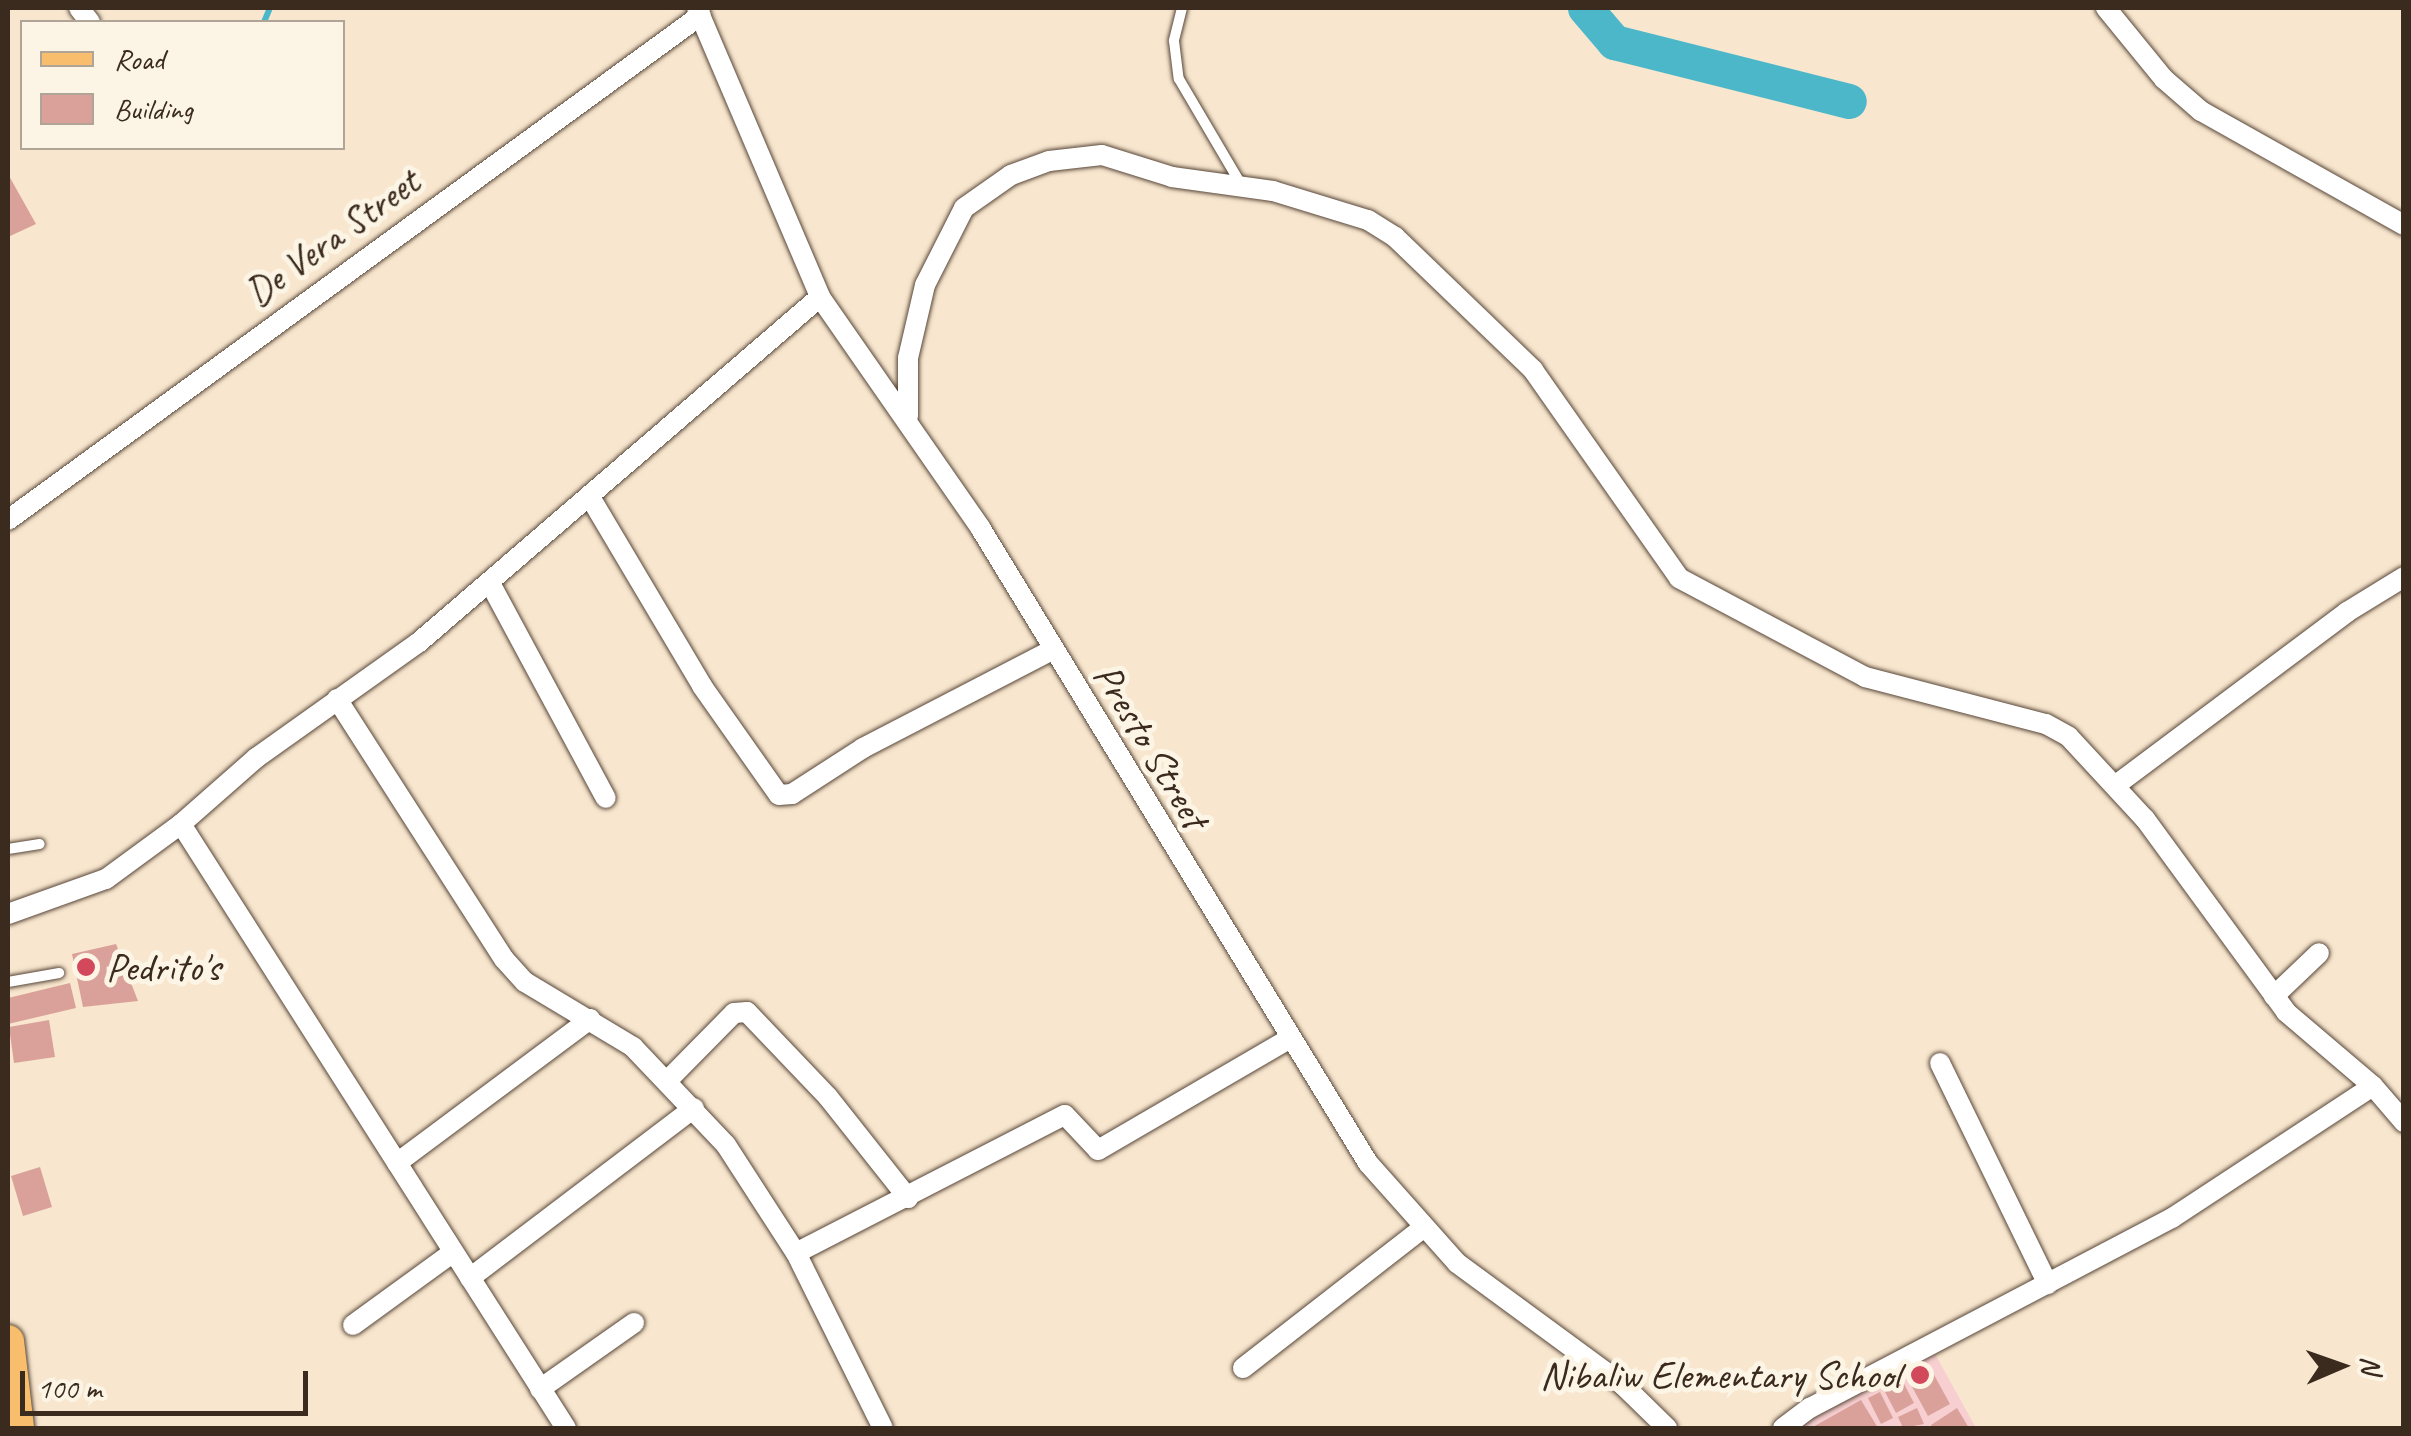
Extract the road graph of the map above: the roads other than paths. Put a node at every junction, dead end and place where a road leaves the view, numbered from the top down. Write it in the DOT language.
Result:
graph roads {
  1 [pos="1182,8"];
  2 [pos="2106,8"];
  3 [pos="699,11"];
  4 [pos="1243,186"];
  5 [pos="2404,225"];
  6 [pos="820,297"];
  7 [pos="908,416"];
  8 [pos="590,496"];
  9 [pos="8,520"];
  10 [pos="2404,577"];
  11 [pos="490,583"];
  12 [pos="1052,650"];
  13 [pos="337,699"];
  14 [pos="2116,785"];
  15 [pos="606,798"];
  16 [pos="182,824"];
  17 [pos="40,844"];
  18 [pos="8,849"];
  19 [pos="8,914"];
  20 [pos="2319,953"];
  21 [pos="59,973"];
  22 [pos="8,982"];
  23 [pos="2274,996"];
  24 [pos="590,1019"];
  25 [pos="1289,1039"];
  26 [pos="1940,1064"];
  27 [pos="668,1080"];
  28 [pos="2373,1086"];
  29 [pos="694,1108"];
  30 [pos="2404,1122"];
  31 [pos="397,1163"];
  32 [pos="908,1198"];
  33 [pos="1424,1227"];
  34 [pos="452,1253"];
  35 [pos="796,1253"];
  36 [pos="470,1278"];
  37 [pos="2048,1284"];
  38 [pos="634,1323"];
  39 [pos="353,1325"];
  40 [pos="8,1341"];
  41 [pos="1242,1368"];
  42 [pos="540,1389"];
  43 [pos="14,1413"];
  44 [pos="566,1428"];
  45 [pos="883,1428"];
  46 [pos="1667,1428"];
  47 [pos="1782,1428"];
  1 -- 4 [label="lane"];
  2 -- 5 [label="street"];
  3 -- 6 [label="street, Presto Street"];
  3 -- 9 [label="street, De Vera Street"];
  4 -- 7 [label="street"];
  4 -- 14 [label="street"];
  6 -- 7 [label="street, Presto Street"];
  6 -- 8 [label="street"];
  7 -- 12 [label="street, Presto Street"];
  8 -- 11 [label="street"];
  8 -- 12 [label="street"];
  10 -- 14 [label="street"];
  11 -- 13 [label="street"];
  11 -- 15 [label="street"];
  12 -- 25 [label="street, Presto Street"];
  13 -- 16 [label="street"];
  13 -- 24 [label="street"];
  14 -- 23 [label="street"];
  16 -- 19 [label="street"];
  16 -- 31 [label="street"];
  17 -- 18 [label="lane"];
  20 -- 23 [label="street"];
  21 -- 22 [label="lane"];
  23 -- 28 [label="street"];
  24 -- 27 [label="street"];
  24 -- 31 [label="street"];
  25 -- 32 [label="street"];
  25 -- 33 [label="street, Presto Street"];
  26 -- 37 [label="street"];
  27 -- 29 [label="street"];
  27 -- 32 [label="street"];
  28 -- 30 [label="street"];
  28 -- 37 [label="street"];
  29 -- 35 [label="street"];
  29 -- 36 [label="street"];
  31 -- 34 [label="street"];
  32 -- 35 [label="street"];
  33 -- 41 [label="street"];
  33 -- 46 [label="street, Presto Street"];
  34 -- 36 [label="street"];
  34 -- 39 [label="street"];
  35 -- 45 [label="street"];
  36 -- 42 [label="street"];
  37 -- 47 [label="street"];
  38 -- 42 [label="street"];
  40 -- 43 [label="main road"];
  42 -- 44 [label="street"];
}
